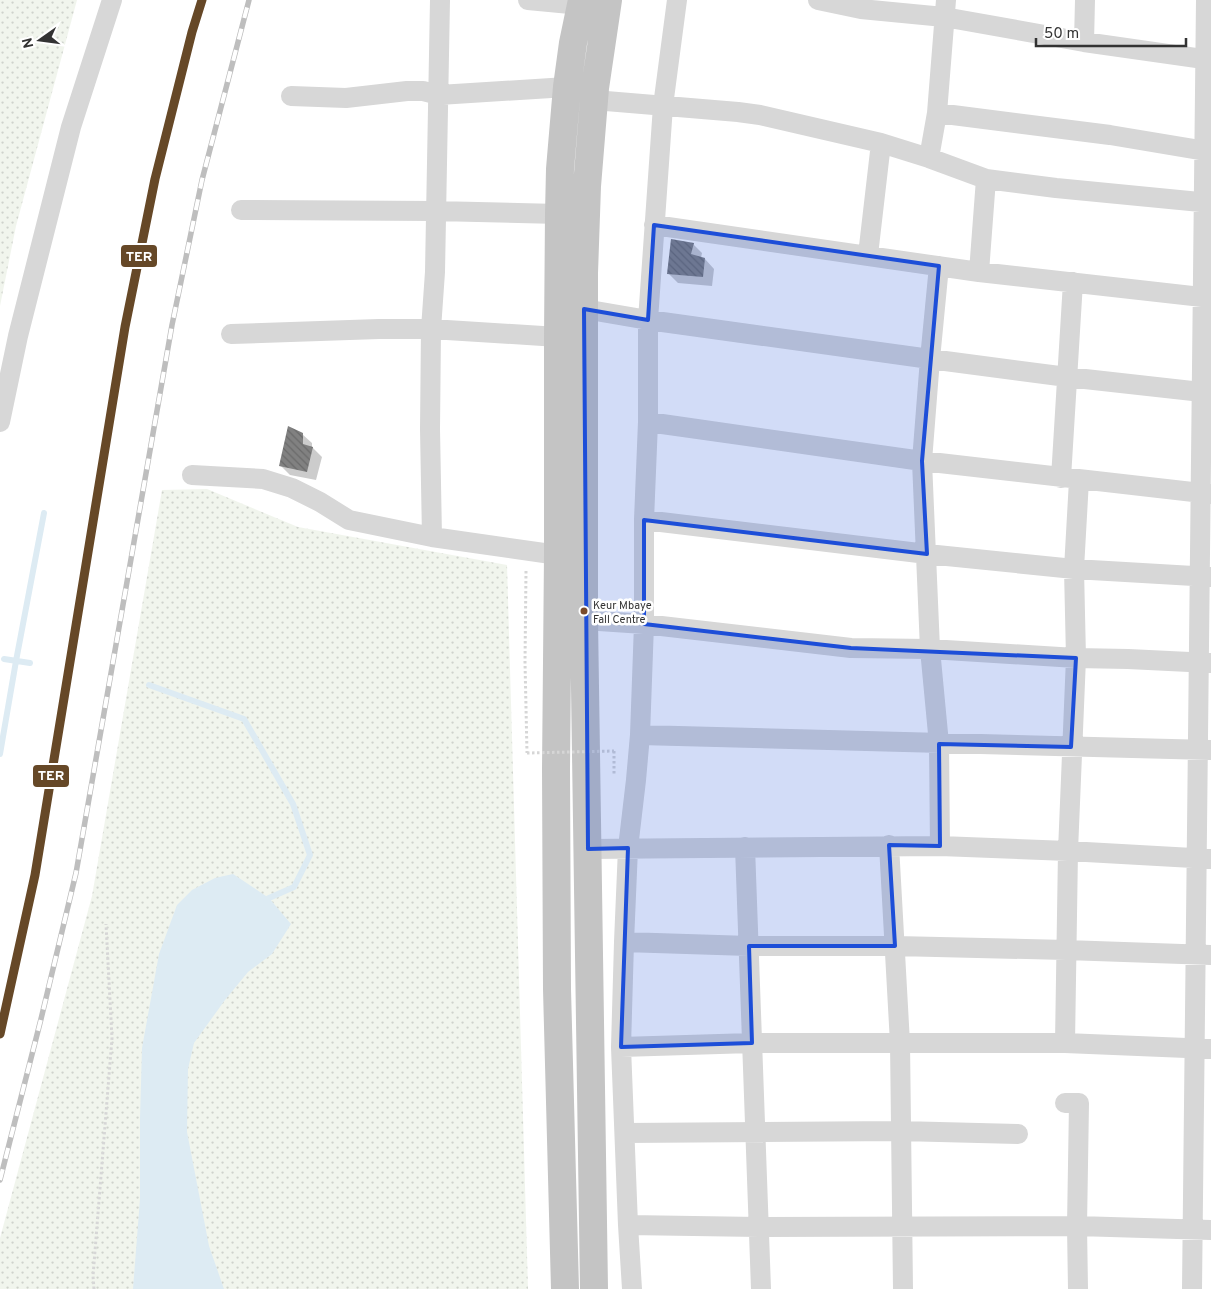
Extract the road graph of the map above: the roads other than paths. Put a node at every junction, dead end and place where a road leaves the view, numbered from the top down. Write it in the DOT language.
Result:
graph roads {
  1 [pos="112,0"];
  2 [pos="440,0"];
  3 [pos="528,0"];
  4 [pos="608,0"];
  5 [pos="677,0"];
  6 [pos="818,0"];
  7 [pos="1085,0"];
  8 [pos="1206,0"];
  9 [pos="582,2"];
  10 [pos="945,9"];
  11 [pos="1084,42"];
  12 [pos="1208,60"];
  13 [pos="567,87"];
  14 [pos="438,95"];
  15 [pos="291,96"];
  16 [pos="594,100"];
  17 [pos="663,106"];
  18 [pos="937,113"];
  19 [pos="881,144"];
  20 [pos="1208,152"];
  21 [pos="929,158"];
  22 [pos="986,179"];
  23 [pos="1207,203"];
  24 [pos="241,210"];
  25 [pos="435,211"];
  26 [pos="559,214"];
  27 [pos="654,225"];
  28 [pos="868,255"];
  29 [pos="939,266"];
  30 [pos="979,272"];
  31 [pos="1073,282"];
  32 [pos="1207,297"];
  33 [pos="584,309"];
  34 [pos="648,320"];
  35 [pos="431,329"];
  36 [pos="231,334"];
  37 [pos="558,337"];
  38 [pos="930,359"];
  39 [pos="1068,377"];
  40 [pos="1206,392"];
  41 [pos="0,422"];
  42 [pos="648,422"];
  43 [pos="922,461"];
  44 [pos="192,475"];
  45 [pos="1070,479"];
  46 [pos="1206,494"];
  47 [pos="644,520"];
  48 [pos="432,537"];
  49 [pos="927,554"];
  50 [pos="558,555"];
  51 [pos="1074,569"];
  52 [pos="1205,576"];
  53 [pos="584,620"];
  54 [pos="644,624"];
  55 [pos="930,649"];
  56 [pos="1076,658"];
  57 [pos="1205,662"];
  58 [pos="640,735"];
  59 [pos="939,744"];
  60 [pos="1071,747"];
  61 [pos="1204,750"];
  62 [pos="889,846"];
  63 [pos="940,846"];
  64 [pos="745,847"];
  65 [pos="628,848"];
  66 [pos="588,849"];
  67 [pos="1068,851"];
  68 [pos="1204,858"];
  69 [pos="624,942"];
  70 [pos="749,946"];
  71 [pos="895,946"];
  72 [pos="1066,950"];
  73 [pos="1203,955"];
  74 [pos="752,1043"];
  75 [pos="900,1043"];
  76 [pos="1065,1043"];
  77 [pos="621,1047"];
  78 [pos="1203,1049"];
  79 [pos="1065,1103"];
  80 [pos="900,1131"];
  81 [pos="756,1132"];
  82 [pos="625,1133"];
  83 [pos="1018,1134"];
  84 [pos="628,1225"];
  85 [pos="902,1226"];
  86 [pos="1078,1226"];
  87 [pos="759,1228"];
  88 [pos="1202,1230"];
  89 [pos="565,1289"];
  90 [pos="594,1289"];
  91 [pos="632,1289"];
  92 [pos="761,1289"];
  93 [pos="904,1289"];
  94 [pos="1078,1289"];
  95 [pos="1192,1289"];
  1 -- 41 [label="street"];
  2 -- 14 [label="street"];
  3 -- 9 [label="street"];
  4 -- 16 [label="highway"];
  5 -- 17 [label="street"];
  6 -- 10 [label="street"];
  7 -- 11 [label="street"];
  8 -- 12 [label="street"];
  9 -- 13 [label="highway"];
  10 -- 11 [label="street"];
  10 -- 18 [label="street"];
  11 -- 12 [label="street"];
  12 -- 20 [label="street"];
  13 -- 14 [label="street"];
  13 -- 26 [label="highway"];
  14 -- 15 [label="street"];
  14 -- 25 [label="street"];
  16 -- 17 [label="street"];
  16 -- 33 [label="highway"];
  17 -- 19 [label="street"];
  17 -- 27 [label="street"];
  18 -- 20 [label="street"];
  18 -- 21 [label="street"];
  19 -- 21 [label="street"];
  19 -- 28 [label="street"];
  20 -- 23 [label="street"];
  21 -- 22 [label="street"];
  22 -- 23 [label="street"];
  22 -- 30 [label="street"];
  23 -- 32 [label="street"];
  24 -- 25 [label="street"];
  25 -- 26 [label="street"];
  25 -- 35 [label="street"];
  26 -- 37 [label="highway"];
  27 -- 28 [label="street"];
  27 -- 34 [label="street"];
  28 -- 29 [label="street"];
  29 -- 30 [label="street"];
  29 -- 38 [label="street"];
  30 -- 31 [label="street"];
  31 -- 32 [label="street"];
  31 -- 39 [label="street"];
  32 -- 40 [label="street"];
  33 -- 34 [label="street"];
  33 -- 53 [label="highway"];
  34 -- 38 [label="street"];
  34 -- 42 [label="street"];
  35 -- 36 [label="street"];
  35 -- 37 [label="street"];
  35 -- 48 [label="street"];
  37 -- 50 [label="highway"];
  38 -- 39 [label="street"];
  38 -- 43 [label="street"];
  39 -- 40 [label="street"];
  39 -- 45 [label="street"];
  40 -- 46 [label="street"];
  42 -- 43 [label="street"];
  42 -- 47 [label="street"];
  43 -- 45 [label="street"];
  43 -- 49 [label="street"];
  44 -- 48 [label="street"];
  45 -- 46 [label="street"];
  45 -- 51 [label="street"];
  46 -- 52 [label="street"];
  47 -- 49 [label="street"];
  47 -- 54 [label="street"];
  48 -- 50 [label="street"];
  49 -- 51 [label="street"];
  49 -- 55 [label="street"];
  50 -- 89 [label="highway"];
  51 -- 52 [label="street"];
  51 -- 56 [label="street"];
  52 -- 57 [label="street"];
  53 -- 54 [label="street"];
  53 -- 66 [label="highway"];
  54 -- 55 [label="street"];
  54 -- 58 [label="street"];
  55 -- 56 [label="street"];
  55 -- 59 [label="street"];
  56 -- 57 [label="street"];
  56 -- 60 [label="street"];
  57 -- 61 [label="street"];
  58 -- 59 [label="street"];
  58 -- 65 [label="street"];
  59 -- 60 [label="street"];
  59 -- 63 [label="street"];
  60 -- 61 [label="street"];
  60 -- 67 [label="street"];
  61 -- 68 [label="street"];
  62 -- 63 [label="street"];
  62 -- 64 [label="street"];
  62 -- 71 [label="street"];
  63 -- 67 [label="street"];
  64 -- 65 [label="street"];
  64 -- 70 [label="street"];
  65 -- 66 [label="street"];
  65 -- 69 [label="street"];
  66 -- 90 [label="highway"];
  67 -- 68 [label="street"];
  67 -- 72 [label="street"];
  68 -- 73 [label="street"];
  69 -- 70 [label="street"];
  69 -- 77 [label="street"];
  70 -- 71 [label="street"];
  70 -- 74 [label="street"];
  71 -- 72 [label="street"];
  71 -- 75 [label="street"];
  72 -- 73 [label="street"];
  72 -- 76 [label="street"];
  73 -- 78 [label="street"];
  74 -- 75 [label="street"];
  74 -- 77 [label="street"];
  74 -- 81 [label="street"];
  75 -- 76 [label="street"];
  75 -- 80 [label="street"];
  76 -- 78 [label="street"];
  77 -- 82 [label="street"];
  78 -- 88 [label="street"];
  79 -- 86 [label="street"];
  80 -- 81 [label="street"];
  80 -- 83 [label="street"];
  80 -- 85 [label="street"];
  81 -- 82 [label="street"];
  81 -- 87 [label="street"];
  82 -- 84 [label="street"];
  84 -- 87 [label="street"];
  84 -- 91 [label="street"];
  85 -- 86 [label="street"];
  85 -- 87 [label="street"];
  85 -- 93 [label="street"];
  86 -- 88 [label="street"];
  86 -- 94 [label="street"];
  87 -- 92 [label="street"];
  88 -- 95 [label="street"];
}
